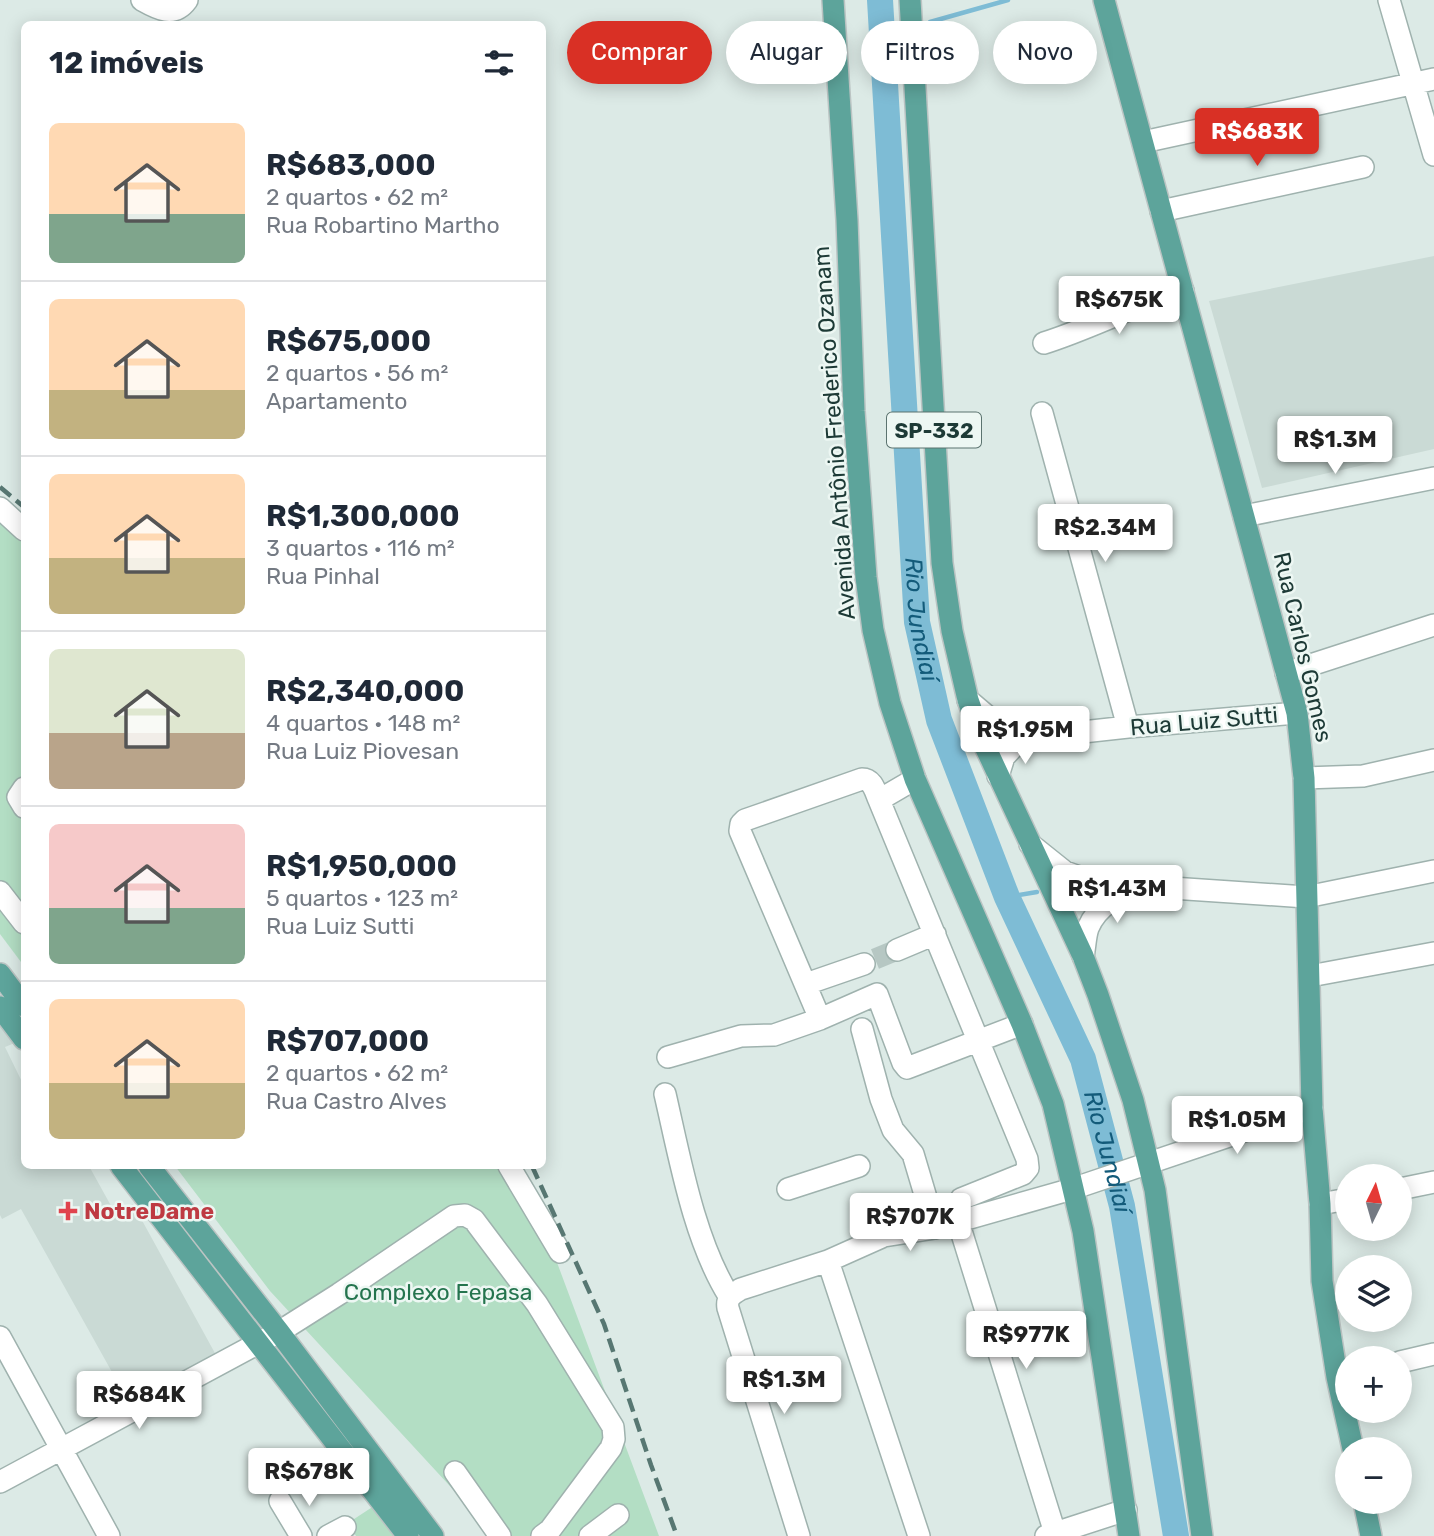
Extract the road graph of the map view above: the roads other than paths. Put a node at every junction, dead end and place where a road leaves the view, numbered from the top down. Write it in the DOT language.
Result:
graph roads {
  1 [pos="142,0"];
  2 [pos="187,0"];
  3 [pos="910,0"];
  4 [pos="1104,0"];
  5 [pos="1389,0"];
  6 [pos="833,9"];
  7 [pos="1434,79"];
  8 [pos="1413,84"];
  9 [pos="1143,142"];
  10 [pos="1434,155"];
  11 [pos="1363,167"];
  12 [pos="1161,211"];
  13 [pos="1182,291"];
  14 [pos="1044,343"];
  15 [pos="1042,413"];
  16 [pos="1434,478"];
  17 [pos="0,508"];
  18 [pos="1244,516"];
  19 [pos="21,527"];
  20 [pos="1434,625"];
  21 [pos="1286,673"];
  22 [pos="968,699"];
  23 [pos="1297,713"];
  24 [pos="1128,727"];
  25 [pos="1028,737"];
  26 [pos="1434,760"];
  27 [pos="998,775"];
  28 [pos="1304,778"];
  29 [pos="915,779"];
  30 [pos="879,800"];
  31 [pos="1030,844"];
  32 [pos="1434,871"];
  33 [pos="1095,879"];
  34 [pos="1142,887"];
  35 [pos="0,892"];
  36 [pos="1306,897"];
  37 [pos="21,919"];
  38 [pos="1088,928"];
  39 [pos="934,934"];
  40 [pos="897,950"];
  41 [pos="1434,953"];
  42 [pos="1083,956"];
  43 [pos="0,974"];
  44 [pos="1310,976"];
  45 [pos="806,984"];
  46 [pos="877,994"];
  47 [pos="13,999"];
  48 [pos="820,1018"];
  49 [pos="1022,1024"];
  50 [pos="21,1028"];
  51 [pos="862,1029"];
  52 [pos="979,1041"];
  53 [pos="668,1057"];
  54 [pos="665,1094"];
  55 [pos="1312,1108"];
  56 [pos="859,1166"];
  57 [pos="1142,1166"];
  58 [pos="123,1169"];
  59 [pos="151,1169"];
  60 [pos="511,1169"];
  61 [pos="1434,1182"];
  62 [pos="1079,1187"];
  63 [pos="1412,1187"];
  64 [pos="788,1189"];
  65 [pos="1335,1201"];
  66 [pos="1320,1204"];
  67 [pos="958,1221"];
  68 [pos="935,1228"];
  69 [pos="560,1252"];
  70 [pos="828,1261"];
  71 [pos="735,1293"];
  72 [pos="279,1332"];
  73 [pos="0,1337"];
  74 [pos="257,1343"];
  75 [pos="1336,1346"];
  76 [pos="1434,1354"];
  77 [pos="1412,1359"];
  78 [pos="61,1449"];
  79 [pos="455,1472"];
  80 [pos="0,1482"];
  81 [pos="280,1501"];
  82 [pos="1126,1510"];
  83 [pos="1366,1514"];
  84 [pos="618,1515"];
  85 [pos="551,1534"];
  86 [pos="433,1535"];
  87 [pos="1051,1535"];
  88 [pos="108,1536"];
  89 [pos="301,1536"];
  90 [pos="408,1536"];
  91 [pos="500,1536"];
  92 [pos="590,1536"];
  93 [pos="799,1536"];
  94 [pos="919,1536"];
  95 [pos="1129,1536"];
  96 [pos="1202,1536"];
  97 [pos="1371,1536"];
  1 -- 2 [label="street"];
  3 -- 22 [label="main road, SP-332"];
  4 -- 9 [label="main road, Rua Carlos Gomes"];
  5 -- 8 [label="street"];
  6 -- 29 [label="main road, Avenida Antônio Frederico Ozanam / SP-332"];
  7 -- 8 [label="street"];
  8 -- 9 [label="street"];
  8 -- 10 [label="street"];
  9 -- 12 [label="main road, Rua Carlos Gomes"];
  11 -- 12 [label="street"];
  12 -- 13 [label="main road, Rua Carlos Gomes"];
  13 -- 14 [label="street"];
  13 -- 18 [label="main road, Rua Carlos Gomes"];
  15 -- 24 [label="street"];
  16 -- 18 [label="street"];
  17 -- 19 [label="street"];
  18 -- 21 [label="main road, Rua Carlos Gomes"];
  20 -- 21 [label="street"];
  21 -- 23 [label="main road, Rua Carlos Gomes"];
  22 -- 25 [label="street, Rua Luiz Sutti"];
  22 -- 27 [label="main road, SP-332"];
  23 -- 24 [label="street, Rua Luiz Sutti"];
  23 -- 28 [label="main road, Rua Carlos Gomes"];
  24 -- 25 [label="street, Rua Luiz Sutti"];
  25 -- 27 [label="street"];
  26 -- 28 [label="street"];
  27 -- 31 [label="main road, SP-332"];
  28 -- 36 [label="main road, Rua Carlos Gomes"];
  29 -- 30 [label="street"];
  29 -- 49 [label="main road, Avenida Antônio Frederico Ozanam / SP-332"];
  30 -- 39 [label="street"];
  30 -- 45 [label="street"];
  31 -- 33 [label="street"];
  31 -- 42 [label="main road, SP-332"];
  32 -- 36 [label="street"];
  33 -- 34 [label="street"];
  33 -- 38 [label="street"];
  34 -- 36 [label="street"];
  34 -- 38 [label="street"];
  35 -- 37 [label="street"];
  36 -- 44 [label="main road, Rua Carlos Gomes"];
  38 -- 42 [label="street"];
  39 -- 40 [label="street"];
  39 -- 52 [label="street"];
  41 -- 44 [label="street"];
  42 -- 57 [label="main road, SP-332"];
  43 -- 47 [label="main road"];
  44 -- 55 [label="main road, Rua Carlos Gomes"];
  45 -- 46 [label="street"];
  45 -- 48 [label="street"];
  46 -- 48 [label="street"];
  46 -- 52 [label="street"];
  47 -- 50 [label="main road"];
  48 -- 53 [label="street"];
  49 -- 52 [label="street"];
  49 -- 62 [label="main road, Avenida Antônio Frederico Ozanam / SP-332"];
  51 -- 68 [label="street"];
  52 -- 67 [label="street"];
  54 -- 71 [label="street"];
  55 -- 57 [label="street"];
  55 -- 66 [label="main road, Rua Carlos Gomes"];
  56 -- 64 [label="street"];
  57 -- 62 [label="street"];
  57 -- 96 [label="main road, SP-332"];
  58 -- 74 [label="main road"];
  59 -- 72 [label="main road"];
  60 -- 69 [label="street"];
  61 -- 63 [label="street"];
  62 -- 67 [label="street"];
  62 -- 82 [label="main road, Avenida Antônio Frederico Ozanam / SP-332"];
  65 -- 66 [label="street"];
  66 -- 75 [label="main road, Rua Carlos Gomes"];
  67 -- 68 [label="street"];
  67 -- 87 [label="street"];
  68 -- 70 [label="street"];
  70 -- 71 [label="street"];
  70 -- 94 [label="street"];
  71 -- 93 [label="street"];
  72 -- 74 [label="street"];
  72 -- 85 [label="street"];
  72 -- 86 [label="main road"];
  73 -- 78 [label="street"];
  74 -- 78 [label="street"];
  74 -- 90 [label="main road"];
  76 -- 77 [label="street"];
  78 -- 80 [label="street"];
  78 -- 88 [label="street"];
  79 -- 91 [label="street"];
  81 -- 89 [label="street"];
  82 -- 87 [label="street"];
  82 -- 95 [label="main road, Avenida Antônio Frederico Ozanam / SP-332"];
  83 -- 97 [label="main road"];
  84 -- 92 [label="street"];
}
